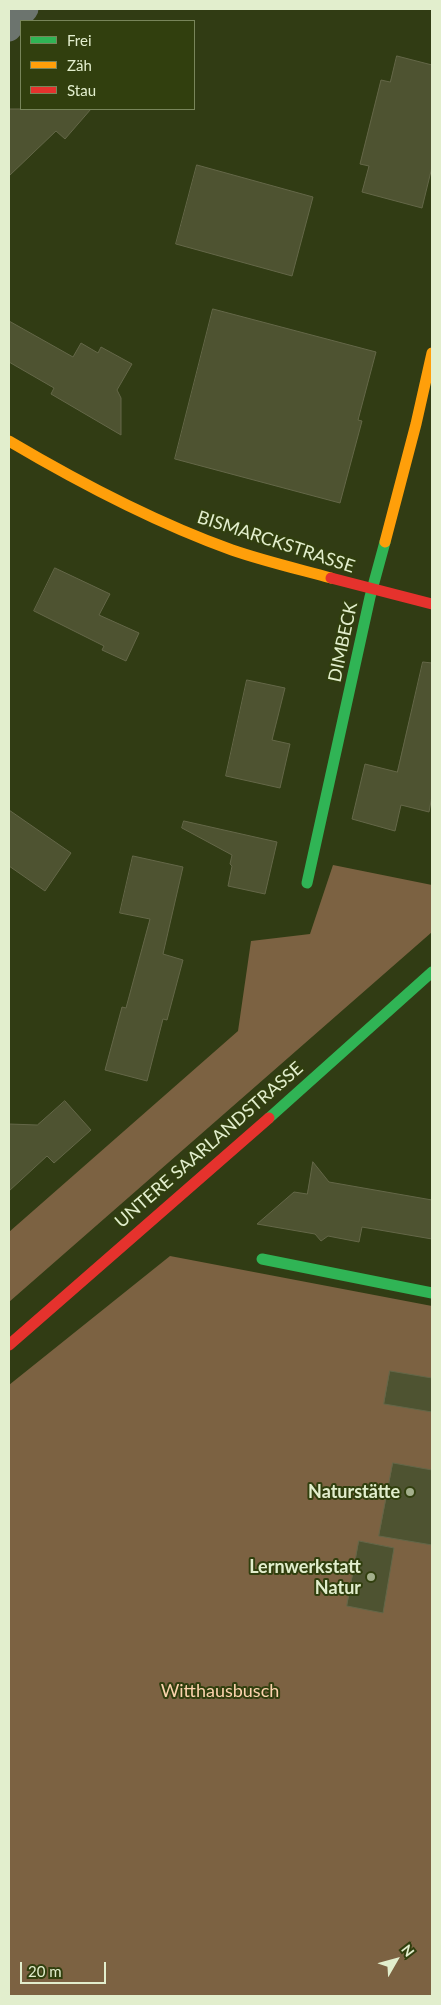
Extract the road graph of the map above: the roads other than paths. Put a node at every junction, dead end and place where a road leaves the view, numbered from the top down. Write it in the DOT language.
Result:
graph roads {
  1 [pos="26,9"];
  2 [pos="9,29"];
  3 [pos="432,353"];
  4 [pos="9,441"];
  5 [pos="372,590"];
  6 [pos="432,604"];
  7 [pos="307,882"];
  8 [pos="432,972"];
  9 [pos="262,1259"];
  10 [pos="432,1293"];
  11 [pos="9,1345"];
  1 -- 2 [label="street"];
  3 -- 5 [label="main road, DIMBECK"];
  4 -- 5 [label="main road, BISMARCKSTRASSE"];
  5 -- 6 [label="main road, BISMARCKSTRASSE"];
  5 -- 7 [label="main road, DIMBECK"];
  8 -- 11 [label="main road, UNTERE SAARLANDSTRASSE"];
  9 -- 10 [label="main road"];
}
